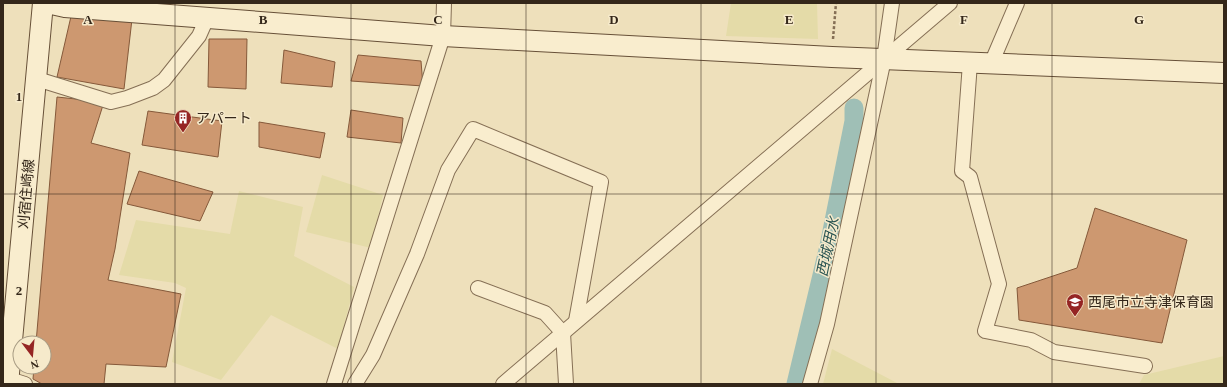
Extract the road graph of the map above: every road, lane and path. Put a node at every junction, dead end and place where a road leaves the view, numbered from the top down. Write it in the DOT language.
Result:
graph roads {
  1 [pos="42,3"];
  2 [pos="47,3"];
  3 [pos="444,3"];
  4 [pos="836,3"];
  5 [pos="892,3"];
  6 [pos="950,3"];
  7 [pos="1017,3"];
  8 [pos="206,18"];
  9 [pos="444,36"];
  10 [pos="832,57"];
  11 [pos="884,59"];
  12 [pos="970,63"];
  13 [pos="991,64"];
  14 [pos="1224,72"];
  15 [pos="37,79"];
  16 [pos="478,288"];
  17 [pos="576,321"];
  18 [pos="563,333"];
  19 [pos="1145,366"];
  20 [pos="11,381"];
  21 [pos="334,384"];
  22 [pos="355,384"];
  23 [pos="503,384"];
  24 [pos="566,384"];
  25 [pos="810,384"];
  1 -- 15 [label="street, 刈宿住崎線"];
  2 -- 8 [label="street"];
  3 -- 9 [label="street"];
  4 -- 10 [label="path"];
  5 -- 11 [label="street"];
  6 -- 11 [label="street"];
  7 -- 13 [label="street"];
  8 -- 9 [label="street"];
  8 -- 15 [label="street"];
  9 -- 10 [label="street"];
  9 -- 21 [label="street"];
  10 -- 11 [label="street"];
  11 -- 12 [label="street"];
  11 -- 17 [label="street"];
  11 -- 25 [label="street"];
  12 -- 13 [label="street"];
  12 -- 19 [label="street"];
  13 -- 14 [label="street"];
  15 -- 20 [label="street, 刈宿住崎線"];
  16 -- 18 [label="street"];
  17 -- 18 [label="street"];
  17 -- 22 [label="street"];
  18 -- 23 [label="street"];
  18 -- 24 [label="street"];
}
